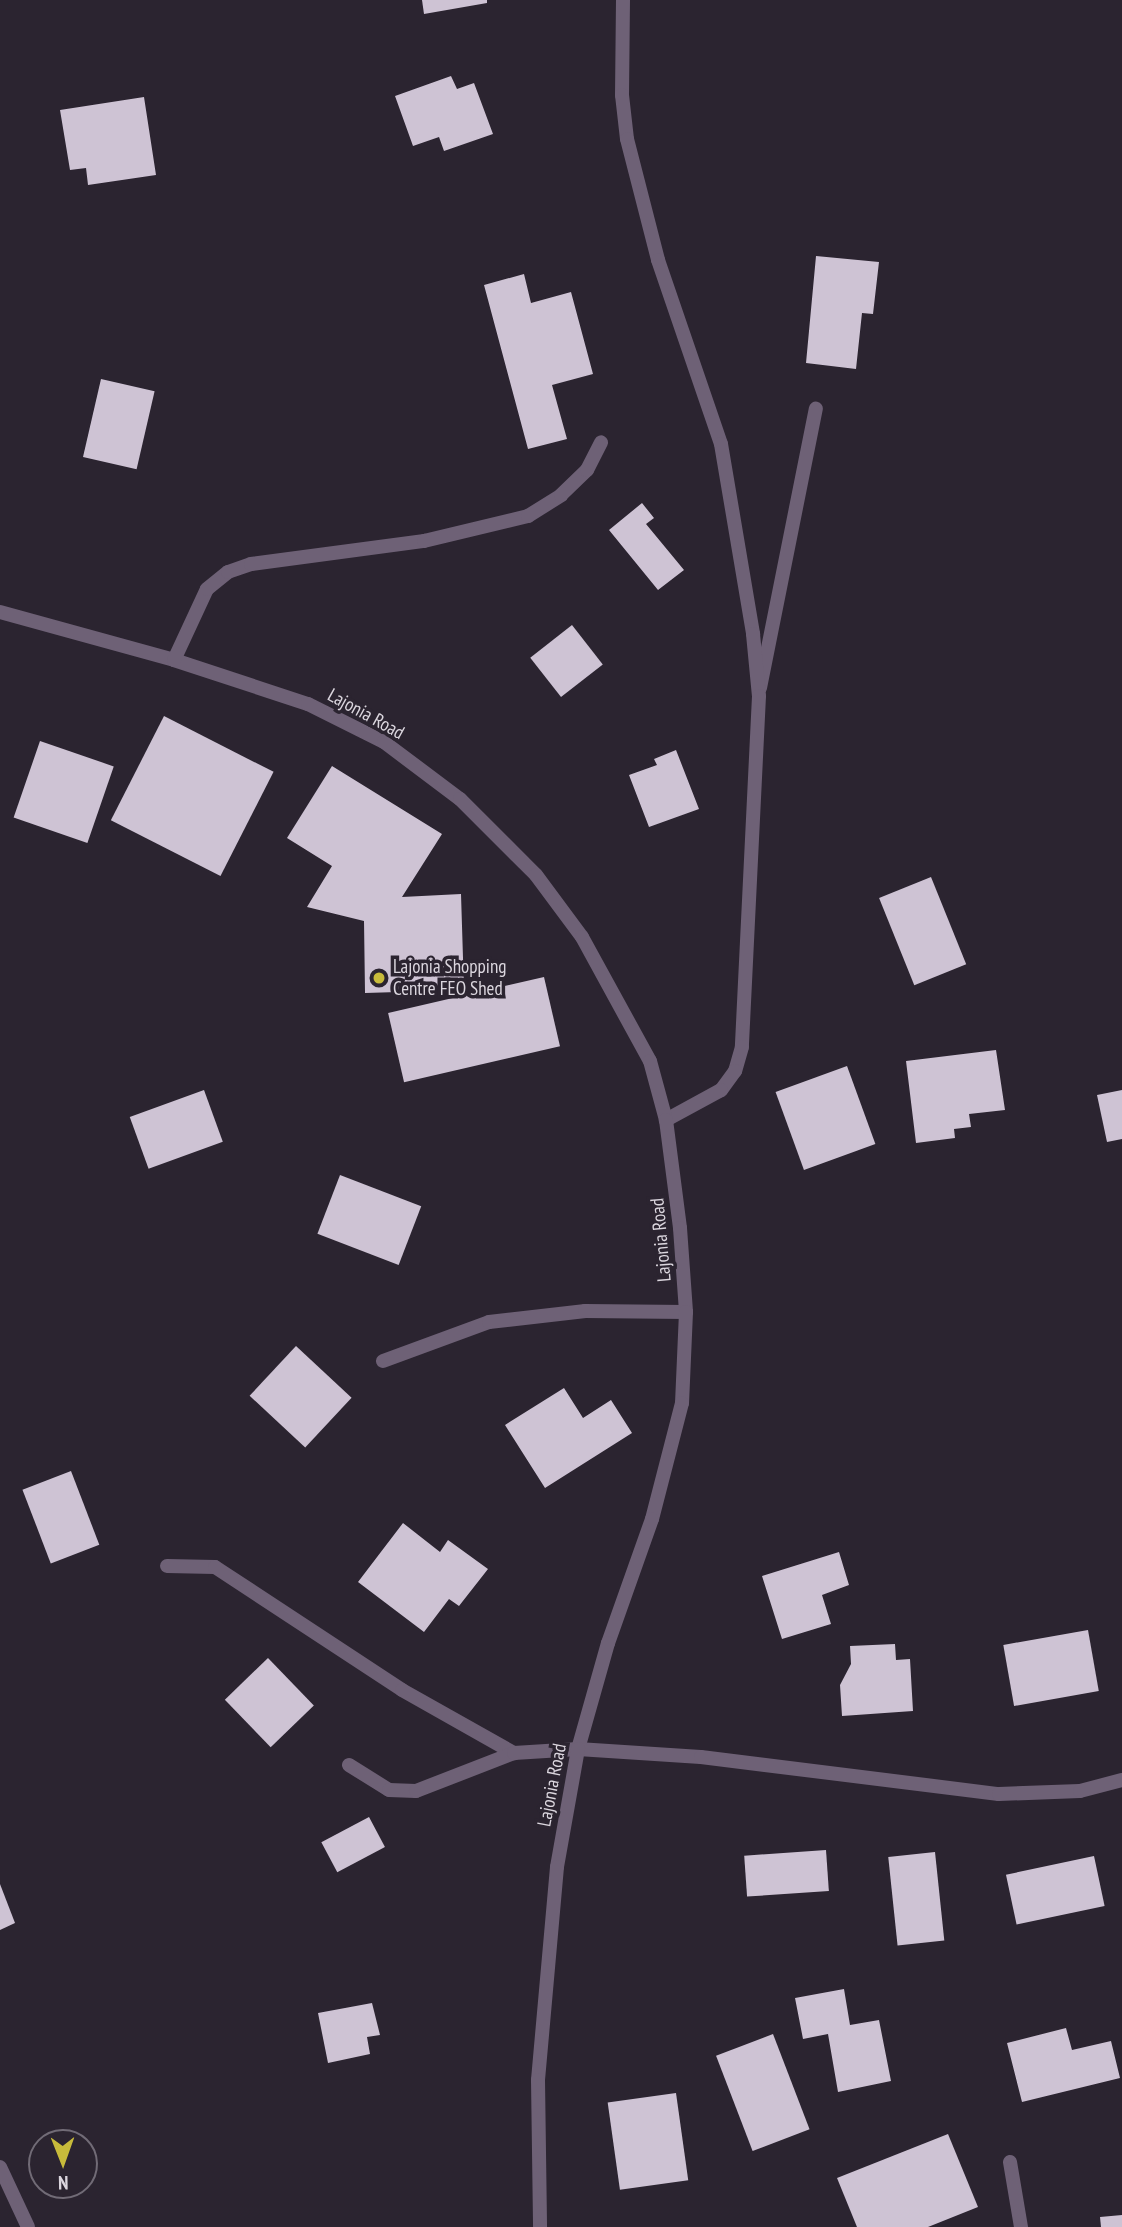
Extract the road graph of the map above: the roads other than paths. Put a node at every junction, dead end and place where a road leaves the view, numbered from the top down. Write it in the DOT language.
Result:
graph roads {
  1 [pos="623,0"];
  2 [pos="816,408"];
  3 [pos="601,442"];
  4 [pos="0,612"];
  5 [pos="174,660"];
  6 [pos="759,696"];
  7 [pos="666,1120"];
  8 [pos="686,1312"];
  9 [pos="383,1361"];
  10 [pos="166,1566"];
  11 [pos="578,1749"];
  12 [pos="513,1753"];
  13 [pos="349,1765"];
  14 [pos="1122,1780"];
  15 [pos="1010,2162"];
  16 [pos="1,2174"];
  17 [pos="28,2227"];
  18 [pos="540,2227"];
  19 [pos="1021,2227"];
  1 -- 6 [label="street"];
  2 -- 6 [label="street"];
  3 -- 5 [label="street"];
  4 -- 5 [label="street, Lajonia Road"];
  5 -- 7 [label="street, Lajonia Road"];
  6 -- 7 [label="street"];
  7 -- 8 [label="street, Lajonia Road"];
  8 -- 9 [label="street"];
  8 -- 11 [label="street, Lajonia Road"];
  10 -- 12 [label="street"];
  11 -- 12 [label="street"];
  11 -- 14 [label="street"];
  11 -- 18 [label="street, Lajonia Road"];
  12 -- 13 [label="street"];
  15 -- 19 [label="street"];
  16 -- 17 [label="street"];
}
